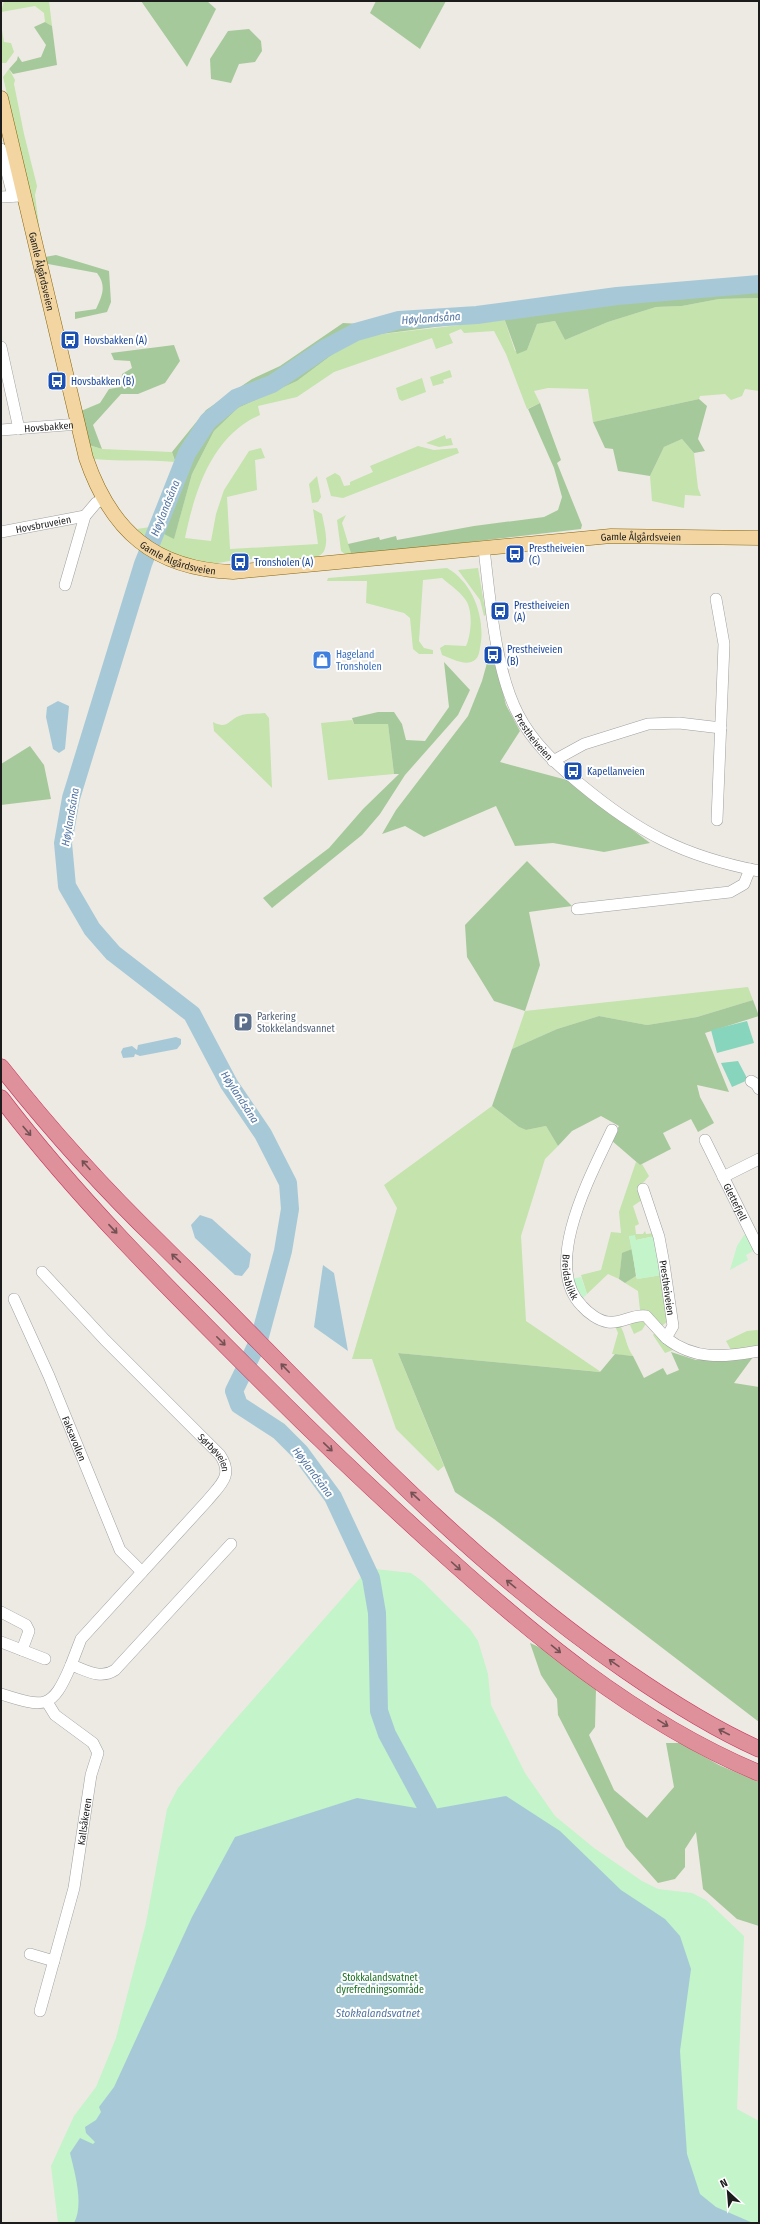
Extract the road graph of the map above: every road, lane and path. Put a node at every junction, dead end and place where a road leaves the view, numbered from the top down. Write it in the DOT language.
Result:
graph roads {
  1 [pos="1,98"];
  2 [pos="1,149"];
  3 [pos="1,196"];
  4 [pos="19,196"];
  5 [pos="1,347"];
  6 [pos="78,424"];
  7 [pos="19,429"];
  8 [pos="1,430"];
  9 [pos="103,499"];
  10 [pos="85,516"];
  11 [pos="1,532"];
  12 [pos="759,538"];
  13 [pos="484,549"];
  14 [pos="65,585"];
  15 [pos="716,599"];
  16 [pos="720,728"];
  17 [pos="553,761"];
  18 [pos="717,820"];
  19 [pos="755,870"];
  20 [pos="577,909"];
  21 [pos="3,1069"];
  22 [pos="751,1081"];
  23 [pos="759,1089"];
  24 [pos="2,1099"];
  25 [pos="612,1130"];
  26 [pos="705,1140"];
  27 [pos="759,1159"];
  28 [pos="723,1177"];
  29 [pos="642,1189"];
  30 [pos="759,1249"];
  31 [pos="42,1272"];
  32 [pos="14,1299"];
  33 [pos="666,1338"];
  34 [pos="759,1351"];
  35 [pos="231,1544"];
  36 [pos="142,1572"];
  37 [pos="1,1612"];
  38 [pos="1,1642"];
  39 [pos="22,1650"];
  40 [pos="45,1659"];
  41 [pos="71,1664"];
  42 [pos="1,1694"];
  43 [pos="47,1702"];
  44 [pos="759,1749"];
  45 [pos="759,1773"];
  46 [pos="30,1954"];
  47 [pos="54,1961"];
  48 [pos="40,2011"];
  1 -- 4 [label="main road, Gamle Ålgårdsveien"];
  2 -- 4 [label="street"];
  3 -- 4 [label="street"];
  4 -- 6 [label="main road, Gamle Ålgårdsveien"];
  5 -- 7 [label="street, Hovsbakken"];
  6 -- 7 [label="street, Hovsbakken"];
  6 -- 9 [label="main road, Gamle Ålgårdsveien"];
  7 -- 8 [label="street, Hovsbakken"];
  9 -- 10 [label="street, Hovsbruveien"];
  9 -- 13 [label="main road, Gamle Ålgårdsveien"];
  10 -- 11 [label="street, Hovsbruveien"];
  10 -- 14 [label="street, Hovsbruveien"];
  12 -- 13 [label="main road, Gamle Ålgårdsveien"];
  13 -- 17 [label="street, Prestheiveien"];
  15 -- 16 [label="street"];
  16 -- 17 [label="street"];
  16 -- 18 [label="street"];
  17 -- 19 [label="street, Prestheiveien"];
  19 -- 20 [label="street"];
  44 -- 21 [label="highway, one-way"];
  22 -- 23 [label="street"];
  24 -- 45 [label="highway, one-way"];
  25 -- 33 [label="street, Breidablikk"];
  26 -- 28 [label="street, Glettefjell"];
  27 -- 28 [label="street, Glettefjell"];
  28 -- 30 [label="street, Glettefjell"];
  29 -- 33 [label="street, Prestheiveien"];
  31 -- 36 [label="street, Sørbøveien"];
  32 -- 36 [label="street, Faksavollen"];
  33 -- 34 [label="street"];
  35 -- 41 [label="street"];
  36 -- 41 [label="street, Sørbøveien"];
  37 -- 39 [label="street"];
  38 -- 39 [label="street"];
  39 -- 40 [label="street"];
  41 -- 43 [label="street, Sørbøveien"];
  42 -- 43 [label="street"];
  43 -- 47 [label="street, Kallsåkeren"];
  46 -- 47 [label="street"];
  47 -- 48 [label="street, Kallsåkeren"];
}
